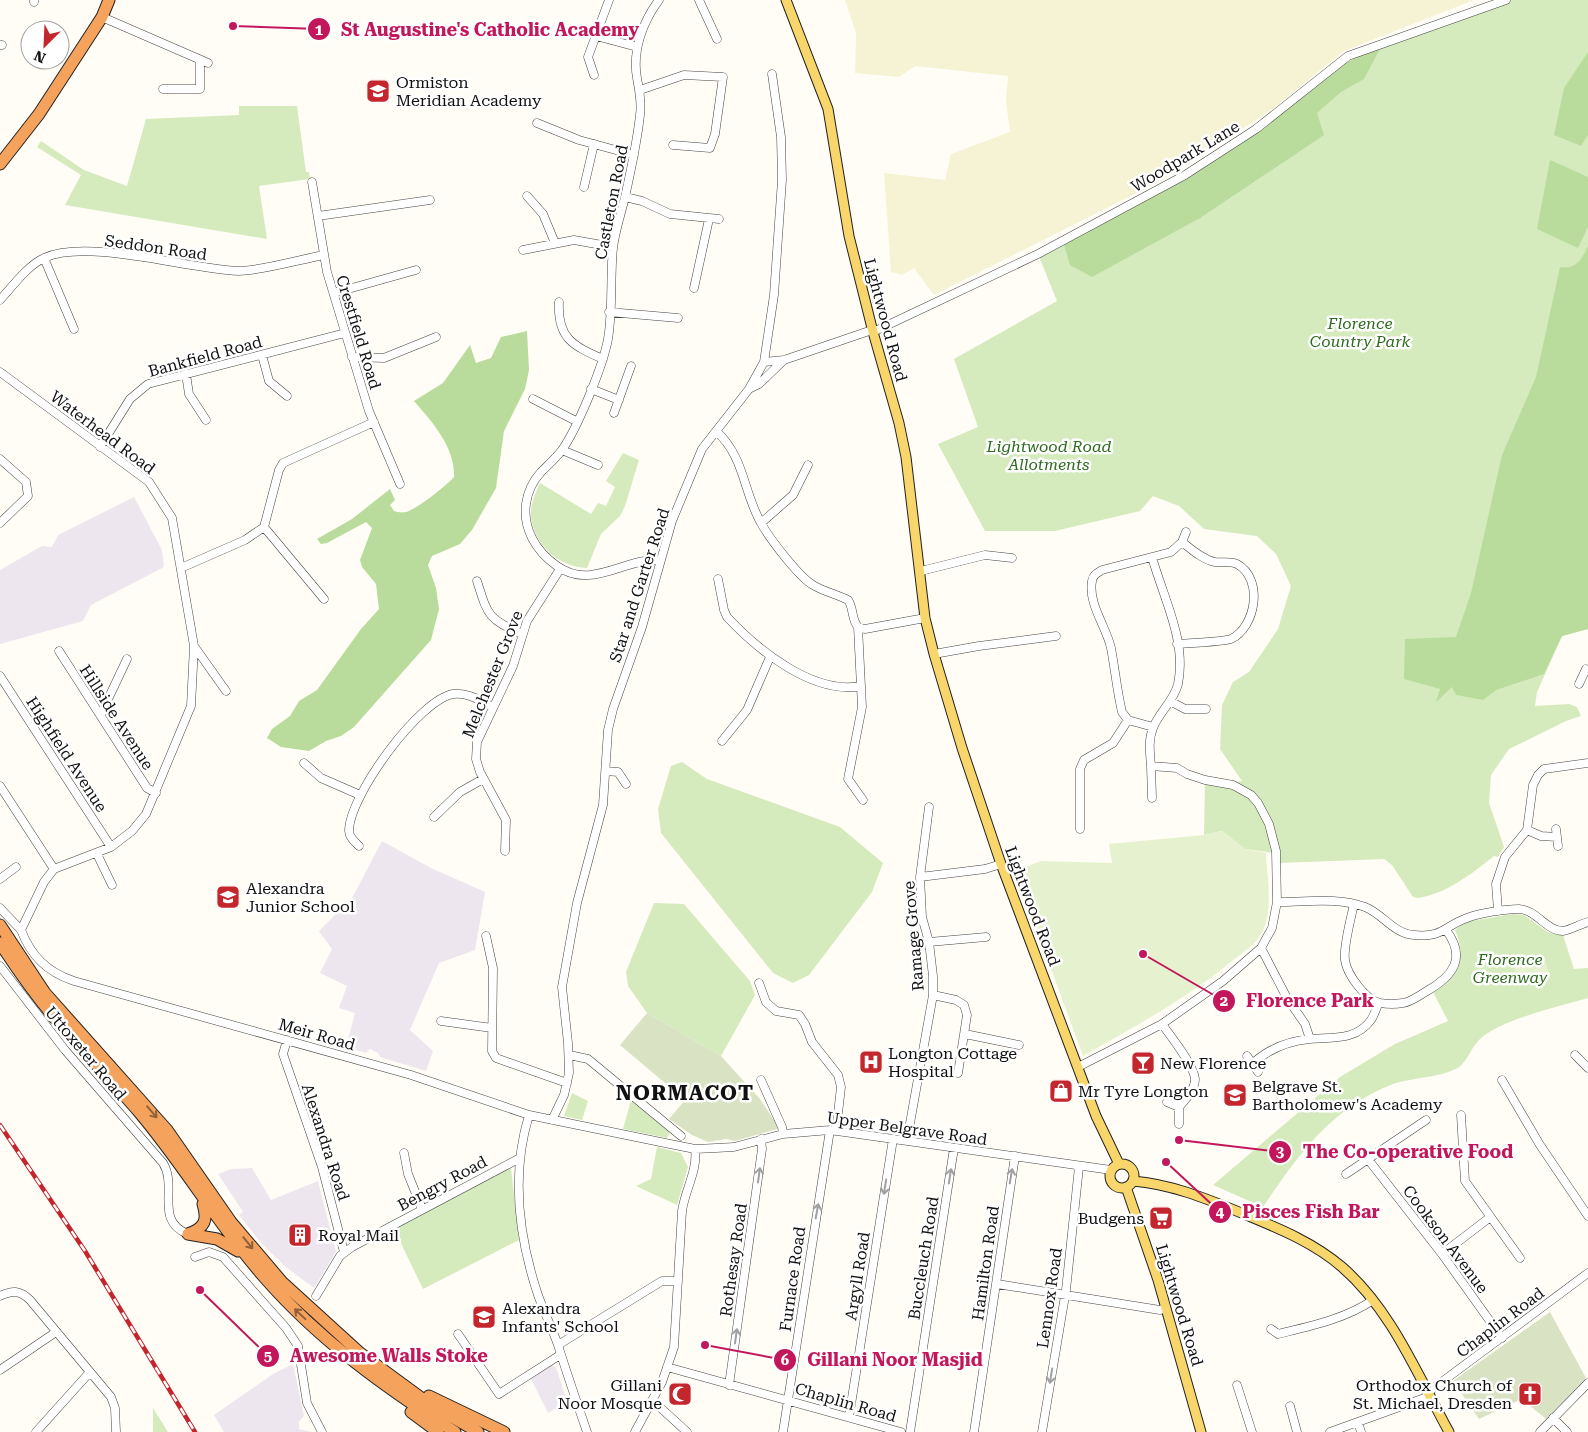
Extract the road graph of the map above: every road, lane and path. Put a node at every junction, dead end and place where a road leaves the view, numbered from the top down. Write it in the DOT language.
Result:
graph roads {
  1 [pos="109,0"];
  2 [pos="609,0"];
  3 [pos="659,0"];
  4 [pos="699,0"];
  5 [pos="786,0"];
  6 [pos="1506,0"];
  7 [pos="102,17"];
  8 [pos="718,33"];
  9 [pos="596,36"];
  10 [pos="637,47"];
  11 [pos="200,60"];
  12 [pos="208,63"];
  13 [pos="594,74"];
  14 [pos="772,74"];
  15 [pos="163,89"];
  16 [pos="640,90"];
  17 [pos="540,127"];
  18 [pos="594,144"];
  19 [pos="673,146"];
  20 [pos="634,155"];
  21 [pos="2,159"];
  22 [pos="312,182"];
  23 [pos="584,187"];
  24 [pos="527,196"];
  25 [pos="625,197"];
  26 [pos="430,200"];
  27 [pos="318,216"];
  28 [pos="709,219"];
  29 [pos="719,219"];
  30 [pos="555,243"];
  31 [pos="613,247"];
  32 [pos="523,250"];
  33 [pos="324,255"];
  34 [pos="44,258"];
  35 [pos="416,270"];
  36 [pos="694,288"];
  37 [pos="334,293"];
  38 [pos="0,300"];
  39 [pos="559,302"];
  40 [pos="609,312"];
  41 [pos="678,318"];
  42 [pos="74,329"];
  43 [pos="872,331"];
  44 [pos="345,333"];
  45 [pos="436,337"];
  46 [pos="262,355"];
  47 [pos="352,357"];
  48 [pos="603,359"];
  49 [pos="784,360"];
  50 [pos="764,362"];
  51 [pos="0,372"];
  52 [pos="186,374"];
  53 [pos="637,377"];
  54 [pos="591,389"];
  55 [pos="748,389"];
  56 [pos="287,396"];
  57 [pos="533,399"];
  58 [pos="619,400"];
  59 [pos="614,413"];
  60 [pos="206,420"];
  61 [pos="576,421"];
  62 [pos="374,422"];
  63 [pos="716,431"];
  64 [pos="100,447"];
  65 [pos="562,450"];
  66 [pos="0,459"];
  67 [pos="598,465"];
  68 [pos="808,465"];
  69 [pos="400,484"];
  70 [pos="0,522"];
  71 [pos="761,523"];
  72 [pos="264,527"];
  73 [pos="1186,532"];
  74 [pos="1182,542"];
  75 [pos="1002,546"];
  76 [pos="1000,555"];
  77 [pos="1152,557"];
  78 [pos="1012,558"];
  79 [pos="661,560"];
  80 [pos="181,568"];
  81 [pos="560,569"];
  82 [pos="920,571"];
  83 [pos="718,579"];
  84 [pos="477,581"];
  85 [pos="324,599"];
  86 [pos="925,618"];
  87 [pos="858,627"];
  88 [pos="522,634"];
  89 [pos="1056,636"];
  90 [pos="1178,644"];
  91 [pos="194,646"];
  92 [pos="59,651"];
  93 [pos="934,654"];
  94 [pos="770,657"];
  95 [pos="128,659"];
  96 [pos="1586,669"];
  97 [pos="0,676"];
  98 [pos="1583,681"];
  99 [pos="861,686"];
  100 [pos="226,691"];
  101 [pos="1199,700"];
  102 [pos="1170,701"];
  103 [pos="493,707"];
  104 [pos="101,714"];
  105 [pos="1128,720"];
  106 [pos="1153,727"];
  107 [pos="722,741"];
  108 [pos="304,763"];
  109 [pos="1588,763"];
  110 [pos="1151,766"];
  111 [pos="606,771"];
  112 [pos="632,774"];
  113 [pos="483,780"];
  114 [pos="0,786"];
  115 [pos="156,793"];
  116 [pos="360,795"];
  117 [pos="1152,798"];
  118 [pos="863,800"];
  119 [pos="928,807"];
  120 [pos="434,817"];
  121 [pos="1090,820"];
  122 [pos="1528,830"];
  123 [pos="359,846"];
  124 [pos="1558,846"];
  125 [pos="111,847"];
  126 [pos="505,851"];
  127 [pos="96,854"];
  128 [pos="1001,864"];
  129 [pos="16,867"];
  130 [pos="54,869"];
  131 [pos="920,877"];
  132 [pos="0,878"];
  133 [pos="112,885"];
  134 [pos="1278,902"];
  135 [pos="1354,904"];
  136 [pos="0,908"];
  137 [pos="1498,911"];
  138 [pos="1588,922"];
  139 [pos="0,925"];
  140 [pos="21,930"];
  141 [pos="1446,930"];
  142 [pos="486,936"];
  143 [pos="981,940"];
  144 [pos="928,942"];
  145 [pos="0,943"];
  146 [pos="1261,948"];
  147 [pos="0,966"];
  148 [pos="759,984"];
  149 [pos="932,995"];
  150 [pos="1379,1003"];
  151 [pos="441,1021"];
  152 [pos="1162,1024"];
  153 [pos="492,1028"];
  154 [pos="965,1034"];
  155 [pos="1310,1039"];
  156 [pos="287,1040"];
  157 [pos="1019,1046"];
  158 [pos="569,1055"];
  159 [pos="1575,1055"];
  160 [pos="1247,1056"];
  161 [pos="1254,1063"];
  162 [pos="1587,1066"];
  163 [pos="1078,1067"];
  164 [pos="961,1068"];
  165 [pos="1258,1072"];
  166 [pos="762,1080"];
  167 [pos="1502,1080"];
  168 [pos="567,1084"];
  169 [pos="1167,1102"];
  170 [pos="1179,1107"];
  171 [pos="529,1115"];
  172 [pos="1461,1115"];
  173 [pos="552,1120"];
  174 [pos="1426,1120"];
  175 [pos="1179,1124"];
  176 [pos="833,1130"];
  177 [pos="783,1134"];
  178 [pos="681,1136"];
  179 [pos="761,1139"];
  180 [pos="893,1139"];
  181 [pos="906,1140"];
  182 [pos="954,1148"];
  183 [pos="695,1149"];
  184 [pos="1014,1156"];
  185 [pos="408,1158"];
  186 [pos="520,1158"];
  187 [pos="1366,1158"];
  188 [pos="1079,1167"];
  189 [pos="1115,1167"];
  190 [pos="1347,1169"];
  191 [pos="1133,1181"];
  192 [pos="1126,1187"];
  193 [pos="200,1193"];
  194 [pos="422,1209"];
  195 [pos="1588,1216"];
  196 [pos="1489,1218"];
  197 [pos="188,1234"];
  198 [pos="344,1252"];
  199 [pos="1442,1254"];
  200 [pos="195,1257"];
  201 [pos="1520,1258"];
  202 [pos="249,1259"];
  203 [pos="1588,1273"];
  204 [pos="678,1281"];
  205 [pos="997,1284"];
  206 [pos="1065,1293"];
  207 [pos="0,1296"];
  208 [pos="316,1296"];
  209 [pos="1373,1300"];
  210 [pos="1166,1308"];
  211 [pos="1271,1329"];
  212 [pos="56,1332"];
  213 [pos="458,1334"];
  214 [pos="1502,1338"];
  215 [pos="558,1345"];
  216 [pos="336,1347"];
  217 [pos="560,1354"];
  218 [pos="667,1366"];
  219 [pos="0,1370"];
  220 [pos="384,1371"];
  221 [pos="90,1372"];
  222 [pos="1588,1383"];
  223 [pos="729,1384"];
  224 [pos="1237,1385"];
  225 [pos="1428,1394"];
  226 [pos="652,1400"];
  227 [pos="788,1400"];
  228 [pos="1290,1406"];
  229 [pos="849,1417"];
  230 [pos="1553,1418"];
  231 [pos="1358,1422"];
  232 [pos="684,1431"];
  233 [pos="36,1432"];
  234 [pos="116,1432"];
  235 [pos="322,1432"];
  236 [pos="438,1432"];
  237 [pos="456,1432"];
  238 [pos="478,1432"];
  239 [pos="504,1432"];
  240 [pos="585,1432"];
  241 [pos="636,1432"];
  242 [pos="783,1432"];
  243 [pos="901,1432"];
  244 [pos="910,1432"];
  245 [pos="974,1432"];
  246 [pos="1042,1432"];
  247 [pos="1201,1432"];
  248 [pos="1252,1432"];
  249 [pos="1297,1432"];
  250 [pos="1330,1432"];
  251 [pos="1361,1432"];
  252 [pos="1449,1432"];
  253 [pos="1540,1432"];
  254 [pos="1567,1432"];
  1 -- 7 [label="highway"];
  2 -- 9 [label="street"];
  3 -- 10 [label="street, Castleton Road"];
  4 -- 8 [label="street"];
  5 -- 43 [label="main road, Lightwood Road"];
  6 -- 43 [label="street, Woodpark Lane"];
  7 -- 11 [label="street"];
  7 -- 21 [label="highway"];
  9 -- 10 [label="street"];
  9 -- 13 [label="street"];
  10 -- 16 [label="street, Castleton Road"];
  11 -- 12 [label="street"];
  11 -- 15 [label="street"];
  14 -- 50 [label="street, Star and Garter Road"];
  16 -- 19 [label="street"];
  16 -- 20 [label="street, Castleton Road"];
  17 -- 18 [label="street"];
  18 -- 20 [label="street"];
  18 -- 23 [label="street"];
  20 -- 25 [label="street, Castleton Road"];
  22 -- 27 [label="street, Crestfield Road"];
  24 -- 30 [label="street"];
  25 -- 28 [label="street"];
  25 -- 31 [label="street, Castleton Road"];
  26 -- 27 [label="street"];
  27 -- 33 [label="street, Crestfield Road"];
  28 -- 29 [label="street"];
  28 -- 36 [label="street"];
  30 -- 31 [label="street"];
  30 -- 32 [label="street"];
  31 -- 40 [label="street, Castleton Road"];
  33 -- 34 [label="street, Seddon Road"];
  33 -- 37 [label="street, Crestfield Road"];
  34 -- 38 [label="street, Seddon Road"];
  34 -- 42 [label="street"];
  35 -- 37 [label="street"];
  37 -- 44 [label="street, Crestfield Road"];
  39 -- 48 [label="street"];
  40 -- 41 [label="street"];
  40 -- 48 [label="street, Castleton Road"];
  43 -- 49 [label="street, Woodpark Lane"];
  43 -- 82 [label="main road, Lightwood Road"];
  44 -- 46 [label="street, Bankfield Road"];
  44 -- 47 [label="street, Crestfield Road"];
  45 -- 47 [label="street"];
  46 -- 52 [label="street, Bankfield Road"];
  46 -- 56 [label="street"];
  47 -- 62 [label="street, Crestfield Road"];
  48 -- 54 [label="street, Castleton Road"];
  49 -- 50 [label="street"];
  49 -- 55 [label="street"];
  50 -- 55 [label="street, Star and Garter Road"];
  51 -- 64 [label="street, Waterhead Road"];
  52 -- 60 [label="street"];
  52 -- 64 [label="street, Bankfield Road"];
  53 -- 58 [label="street"];
  54 -- 58 [label="street"];
  54 -- 61 [label="street, Castleton Road"];
  55 -- 63 [label="street, Star and Garter Road"];
  57 -- 61 [label="street"];
  58 -- 59 [label="street"];
  61 -- 65 [label="street, Castleton Road"];
  62 -- 69 [label="street, Crestfield Road"];
  62 -- 72 [label="street"];
  63 -- 71 [label="street"];
  63 -- 79 [label="street, Star and Garter Road"];
  64 -- 80 [label="street, Waterhead Road"];
  65 -- 67 [label="street"];
  65 -- 81 [label="street, Castleton Road"];
  66 -- 70 [label="street"];
  68 -- 71 [label="street"];
  71 -- 87 [label="street"];
  72 -- 80 [label="street"];
  72 -- 85 [label="street"];
  73 -- 74 [label="street"];
  74 -- 77 [label="street"];
  74 -- 90 [label="street"];
  75 -- 76 [label="street"];
  76 -- 78 [label="street"];
  76 -- 82 [label="street"];
  77 -- 90 [label="street"];
  77 -- 105 [label="street"];
  79 -- 81 [label="street"];
  79 -- 111 [label="street, Star and Garter Road"];
  80 -- 91 [label="street, Waterhead Road"];
  81 -- 88 [label="street, Melchester Grove"];
  82 -- 86 [label="main road, Lightwood Road"];
  83 -- 94 [label="street"];
  84 -- 88 [label="street"];
  86 -- 87 [label="street"];
  86 -- 93 [label="main road, Lightwood Road"];
  87 -- 99 [label="street"];
  88 -- 103 [label="street, Melchester Grove"];
  89 -- 93 [label="street"];
  90 -- 102 [label="street"];
  91 -- 100 [label="street"];
  91 -- 115 [label="street"];
  92 -- 104 [label="street, Hillside Avenue"];
  93 -- 128 [label="main road, Lightwood Road"];
  94 -- 99 [label="street"];
  94 -- 107 [label="street"];
  95 -- 104 [label="street"];
  96 -- 98 [label="street"];
  97 -- 125 [label="street, Highfield Avenue"];
  99 -- 118 [label="street"];
  101 -- 102 [label="street"];
  102 -- 106 [label="street"];
  103 -- 113 [label="street, Melchester Grove"];
  103 -- 116 [label="street"];
  104 -- 115 [label="street, Hillside Avenue"];
  105 -- 106 [label="street"];
  105 -- 121 [label="street"];
  106 -- 110 [label="street"];
  108 -- 116 [label="street"];
  109 -- 122 [label="street"];
  110 -- 117 [label="street"];
  110 -- 134 [label="street"];
  111 -- 112 [label="street"];
  111 -- 158 [label="street, Star and Garter Road"];
  113 -- 120 [label="street"];
  113 -- 126 [label="street, Melchester Grove"];
  114 -- 130 [label="street"];
  115 -- 125 [label="street"];
  116 -- 123 [label="street"];
  119 -- 131 [label="street, Ramage Grove"];
  122 -- 124 [label="street"];
  122 -- 137 [label="street"];
  125 -- 127 [label="street"];
  127 -- 130 [label="street"];
  127 -- 133 [label="street"];
  128 -- 131 [label="street"];
  128 -- 163 [label="main road, Lightwood Road"];
  129 -- 132 [label="street"];
  130 -- 140 [label="street"];
  131 -- 144 [label="street, Ramage Grove"];
  134 -- 135 [label="street"];
  134 -- 146 [label="street"];
  135 -- 141 [label="street"];
  135 -- 150 [label="street"];
  136 -- 140 [label="street, Meir Road"];
  137 -- 138 [label="street"];
  137 -- 141 [label="street"];
  139 -- 220 [label="highway, one-way"];
  140 -- 156 [label="street, Meir Road"];
  141 -- 150 [label="street"];
  142 -- 153 [label="street"];
  143 -- 144 [label="street"];
  144 -- 149 [label="street, Ramage Grove"];
  145 -- 193 [label="highway"];
  146 -- 152 [label="street"];
  146 -- 155 [label="street"];
  147 -- 197 [label="street, Uttoxeter Road"];
  148 -- 176 [label="street, Furnace Road"];
  149 -- 154 [label="street"];
  149 -- 181 [label="street, Ramage Grove"];
  150 -- 155 [label="street"];
  151 -- 153 [label="street"];
  152 -- 163 [label="street"];
  152 -- 170 [label="street"];
  153 -- 168 [label="street"];
  154 -- 157 [label="street"];
  154 -- 164 [label="street"];
  155 -- 161 [label="street"];
  156 -- 171 [label="street, Meir Road"];
  156 -- 198 [label="street, Alexandra Road"];
  158 -- 168 [label="street, Star and Garter Road"];
  158 -- 178 [label="street"];
  159 -- 162 [label="street"];
  160 -- 161 [label="street"];
  161 -- 165 [label="street"];
  163 -- 189 [label="main road, Lightwood Road"];
  166 -- 177 [label="street"];
  167 -- 195 [label="street"];
  168 -- 173 [label="street, Star and Garter Road"];
  169 -- 170 [label="street"];
  170 -- 175 [label="street"];
  171 -- 173 [label="street, Meir Road"];
  171 -- 186 [label="street"];
  172 -- 196 [label="street"];
  173 -- 183 [label="street, Upper Belgrave Road"];
  174 -- 187 [label="street"];
  176 -- 177 [label="street, Upper Belgrave Road"];
  176 -- 180 [label="street, Upper Belgrave Road"];
  227 -- 176 [label="street, Furnace Road, one-way"];
  177 -- 179 [label="street, Upper Belgrave Road"];
  179 -- 183 [label="street, Upper Belgrave Road"];
  223 -- 179 [label="street, Rothesay Road, one-way"];
  180 -- 181 [label="street, Upper Belgrave Road"];
  180 -- 229 [label="street, Argyll Road, one-way"];
  181 -- 182 [label="street, Upper Belgrave Road"];
  182 -- 184 [label="street, Upper Belgrave Road"];
  244 -- 182 [label="street, Buccleuch Road, one-way"];
  183 -- 204 [label="street"];
  184 -- 188 [label="street, Upper Belgrave Road"];
  205 -- 184 [label="street, Hamilton Road, one-way"];
  185 -- 194 [label="street"];
  186 -- 194 [label="street, Bengry Road"];
  186 -- 215 [label="street"];
  187 -- 190 [label="street"];
  187 -- 199 [label="street, Cookson Avenue"];
  188 -- 189 [label="street, Upper Belgrave Road"];
  188 -- 206 [label="street, Lennox Road"];
  189 -- 191 [label="main road"];
  189 -- 192 [label="main road"];
  191 -- 192 [label="main road"];
  191 -- 209 [label="main road"];
  192 -- 210 [label="main road, Lightwood Road"];
  193 -- 197 [label="highway"];
  193 -- 202 [label="highway"];
  194 -- 198 [label="street, Bengry Road"];
  196 -- 199 [label="street"];
  196 -- 201 [label="street"];
  197 -- 202 [label="highway"];
  198 -- 208 [label="street, Bengry Road"];
  199 -- 214 [label="street, Cookson Avenue"];
  200 -- 235 [label="street"];
  216 -- 202 [label="highway, one-way"];
  203 -- 214 [label="street, Chaplin Road"];
  204 -- 215 [label="street"];
  204 -- 218 [label="street"];
  205 -- 206 [label="street"];
  205 -- 245 [label="street, Hamilton Road"];
  206 -- 210 [label="street"];
  206 -- 246 [label="street, Lennox Road, one-way"];
  207 -- 212 [label="street"];
  209 -- 211 [label="street"];
  209 -- 225 [label="main road"];
  210 -- 247 [label="main road, Lightwood Road"];
  212 -- 219 [label="street"];
  212 -- 221 [label="street"];
  213 -- 217 [label="street"];
  214 -- 225 [label="street, Chaplin Road"];
  215 -- 217 [label="street"];
  216 -- 236 [label="highway"];
  216 -- 237 [label="highway"];
  217 -- 240 [label="street"];
  218 -- 223 [label="street, Chaplin Road"];
  218 -- 226 [label="street"];
  220 -- 238 [label="highway"];
  220 -- 239 [label="highway"];
  221 -- 233 [label="street"];
  221 -- 234 [label="street"];
  222 -- 230 [label="street"];
  223 -- 227 [label="street, Chaplin Road"];
  224 -- 248 [label="street"];
  225 -- 231 [label="street, Chaplin Road"];
  225 -- 252 [label="main road"];
  226 -- 232 [label="street"];
  226 -- 241 [label="street"];
  227 -- 229 [label="street, Chaplin Road"];
  227 -- 242 [label="street, Furnace Road"];
  228 -- 249 [label="street"];
  229 -- 243 [label="street, Chaplin Road"];
  230 -- 253 [label="street"];
  230 -- 254 [label="street"];
  231 -- 250 [label="street, Chaplin Road"];
  231 -- 251 [label="street"];
}
